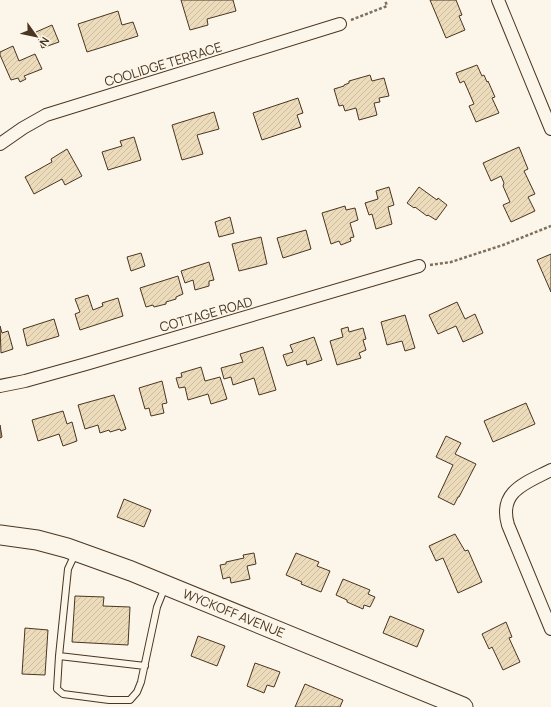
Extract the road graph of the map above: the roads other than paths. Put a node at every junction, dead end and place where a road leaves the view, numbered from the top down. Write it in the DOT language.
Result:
graph roads {
  1 [pos="498,0"];
  2 [pos="340,24"];
  3 [pos="551,129"];
  4 [pos="0,144"];
  5 [pos="419,266"];
  6 [pos="0,386"];
  7 [pos="551,470"];
  8 [pos="0,535"];
  9 [pos="76,551"];
  10 [pos="165,585"];
  11 [pos="551,629"];
  12 [pos="59,656"];
  13 [pos="145,666"];
  14 [pos="463,707"];
  1 -- 3 [label="street"];
  2 -- 4 [label="street, COOLIDGE TERRACE"];
  5 -- 6 [label="street, COTTAGE ROAD"];
  7 -- 11 [label="street"];
  8 -- 9 [label="main road, WYCKOFF AVENUE"];
  9 -- 10 [label="main road, WYCKOFF AVENUE"];
  9 -- 12 [label="lane"];
  10 -- 13 [label="lane"];
  10 -- 14 [label="main road, WYCKOFF AVENUE"];
  12 -- 13 [label="lane"];
  12 -- 13 [label="lane"];
}
